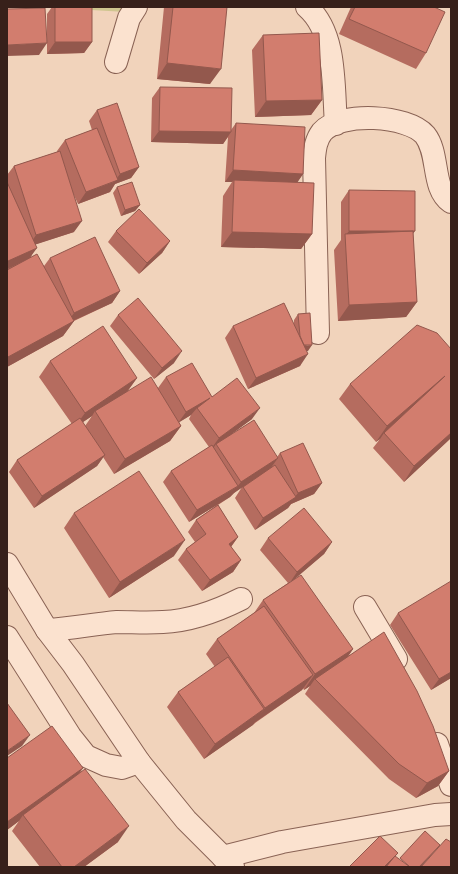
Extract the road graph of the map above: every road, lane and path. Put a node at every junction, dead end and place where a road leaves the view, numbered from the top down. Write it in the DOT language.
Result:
graph roads {
  1 [pos="136,7"];
  2 [pos="307,7"];
  3 [pos="116,62"];
  4 [pos="336,124"];
  5 [pos="451,202"];
  6 [pos="318,333"];
  7 [pos="7,564"];
  8 [pos="241,599"];
  9 [pos="365,607"];
  10 [pos="47,630"];
  11 [pos="7,637"];
  12 [pos="407,679"];
  13 [pos="429,722"];
  14 [pos="139,762"];
  15 [pos="451,785"];
  16 [pos="451,814"];
  17 [pos="228,862"];
  1 -- 3 [label="street"];
  2 -- 4 [label="street"];
  4 -- 5 [label="street"];
  4 -- 6 [label="street"];
  7 -- 10 [label="street"];
  8 -- 10 [label="street"];
  9 -- 12 [label="street"];
  10 -- 14 [label="street"];
  11 -- 14 [label="street"];
  13 -- 15 [label="street"];
  14 -- 17 [label="street"];
  16 -- 17 [label="street"];
}
